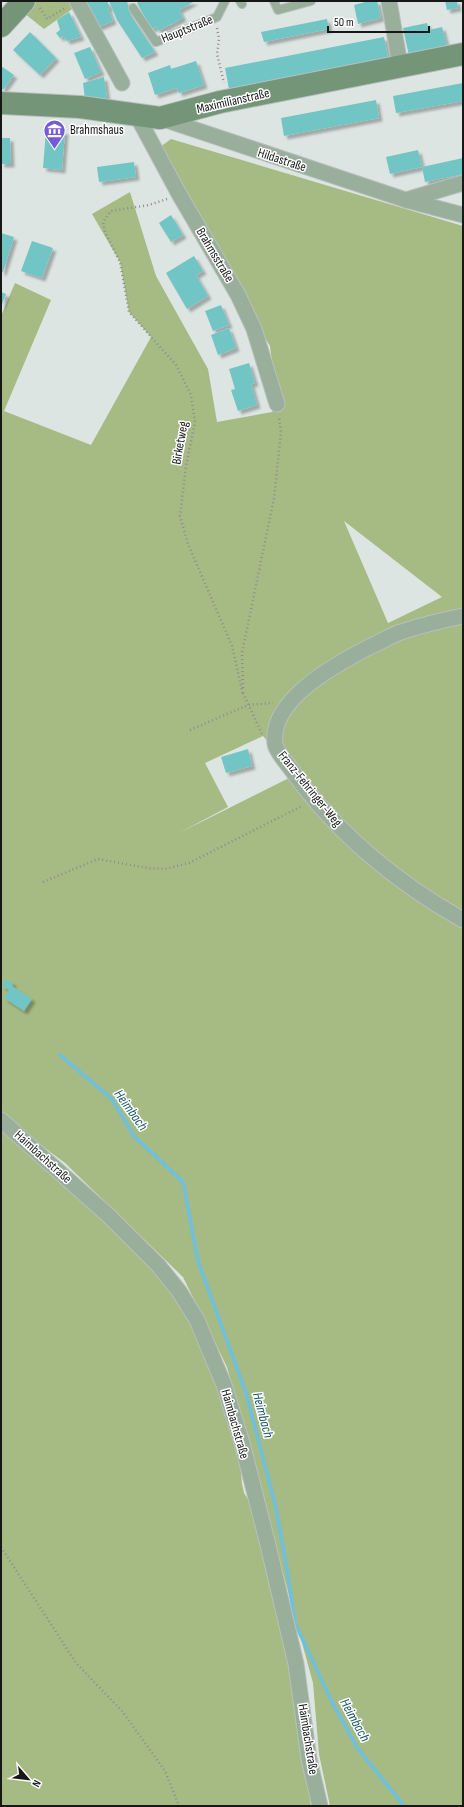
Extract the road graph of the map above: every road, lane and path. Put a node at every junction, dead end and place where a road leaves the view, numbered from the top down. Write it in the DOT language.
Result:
graph roads {
  1 [pos="225,1"];
  2 [pos="274,1"];
  3 [pos="311,1"];
  4 [pos="389,1"];
  5 [pos="73,3"];
  6 [pos="32,4"];
  7 [pos="133,8"];
  8 [pos="1,26"];
  9 [pos="217,29"];
  10 [pos="463,54"];
  11 [pos="400,65"];
  12 [pos="122,83"];
  13 [pos="228,100"];
  14 [pos="1,103"];
  15 [pos="136,114"];
  16 [pos="160,118"];
  17 [pos="463,183"];
  18 [pos="179,194"];
  19 [pos="406,200"];
  20 [pos="463,215"];
  21 [pos="277,404"];
  22 [pos="463,616"];
  23 [pos="243,695"];
  24 [pos="291,702"];
  25 [pos="248,705"];
  26 [pos="190,730"];
  27 [pos="275,746"];
  28 [pos="315,799"];
  29 [pos="43,882"];
  30 [pos="463,920"];
  31 [pos="1,1120"];
  32 [pos="1,1547"];
  33 [pos="179,1806"];
  34 [pos="320,1806"];
  1 -- 7 [label="lane, Hauptstraße"];
  2 -- 3 [label="lane"];
  4 -- 11 [label="street"];
  5 -- 6 [label="path"];
  5 -- 12 [label="street"];
  6 -- 8 [label="main road"];
  9 -- 13 [label="path"];
  10 -- 11 [label="main road, Maximilianstraße"];
  11 -- 13 [label="main road, Maximilianstraße"];
  13 -- 16 [label="main road, Maximilianstraße"];
  14 -- 15 [label="main road, Maximilianstraße"];
  15 -- 16 [label="main road, Maximilianstraße"];
  15 -- 18 [label="street, Brahmsstraße"];
  16 -- 19 [label="street, Hildastraße"];
  17 -- 19 [label="street"];
  18 -- 21 [label="street, Brahmsstraße"];
  18 -- 23 [label="path, Birketweg"];
  19 -- 20 [label="street, Hildastraße"];
  21 -- 23 [label="path"];
  22 -- 24 [label="street, Franz-Fehringer-Weg"];
  23 -- 25 [label="path"];
  24 -- 25 [label="path"];
  24 -- 27 [label="street, Franz-Fehringer-Weg"];
  25 -- 26 [label="path"];
  25 -- 27 [label="path"];
  27 -- 28 [label="street, Franz-Fehringer-Weg"];
  28 -- 29 [label="path"];
  28 -- 30 [label="street, Franz-Fehringer-Weg"];
  31 -- 34 [label="street, Haimbachstraße"];
  32 -- 33 [label="path"];
}
